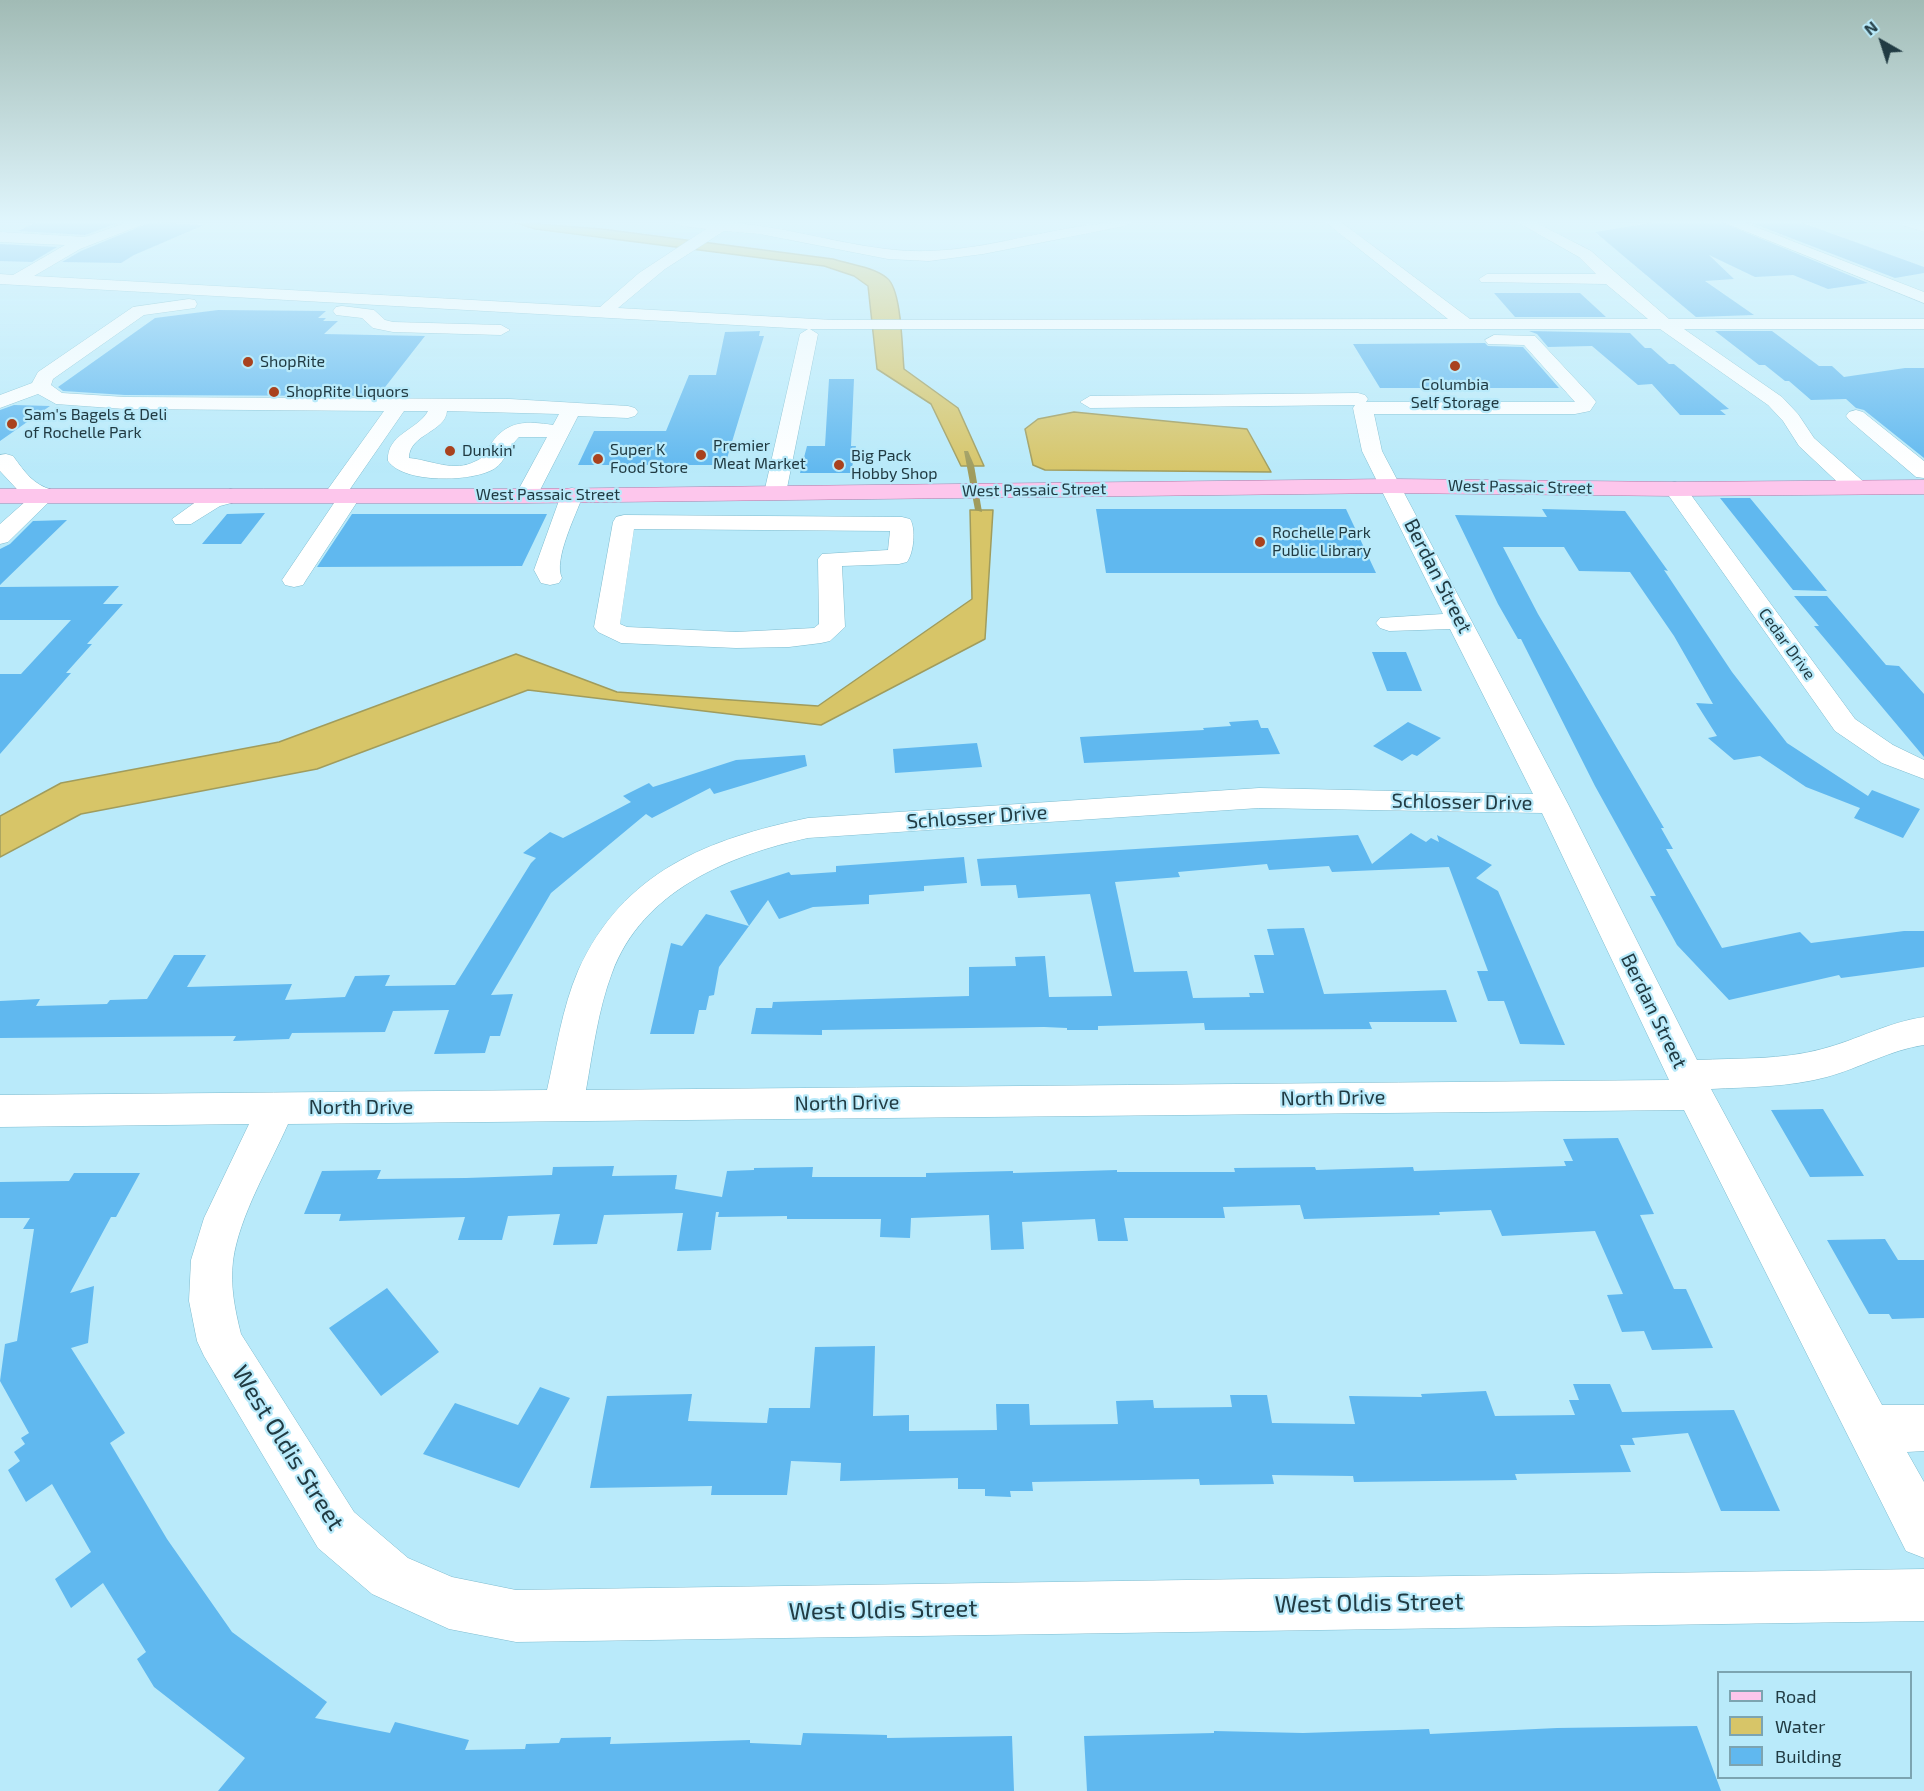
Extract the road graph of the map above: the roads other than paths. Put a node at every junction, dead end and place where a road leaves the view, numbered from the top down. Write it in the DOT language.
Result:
graph roads {
  1 [pos="173,306"];
  2 [pos="251,306"];
  3 [pos="441,306"];
  4 [pos="611,306"];
  5 [pos="1419,306"];
  6 [pos="1442,306"];
  7 [pos="1642,306"];
  8 [pos="603,314"];
  9 [pos="1664,324"];
  10 [pos="1924,324"];
  11 [pos="1467,325"];
  12 [pos="1379,326"];
  13 [pos="519,330"];
  14 [pos="809,334"];
  15 [pos="1328,340"];
  16 [pos="42,386"];
  17 [pos="1358,399"];
  18 [pos="0,402"];
  19 [pos="1090,402"];
  20 [pos="303,405"];
  21 [pos="512,405"];
  22 [pos="398,406"];
  23 [pos="438,406"];
  24 [pos="572,407"];
  25 [pos="628,412"];
  26 [pos="1856,416"];
  27 [pos="287,422"];
  28 [pos="559,432"];
  29 [pos="500,438"];
  30 [pos="0,463"];
  31 [pos="406,465"];
  32 [pos="1924,472"];
  33 [pos="1392,486"];
  34 [pos="1924,487"];
  35 [pos="1857,488"];
  36 [pos="1675,489"];
  37 [pos="768,493"];
  38 [pos="0,495"];
  39 [pos="572,495"];
  40 [pos="41,496"];
  41 [pos="188,496"];
  42 [pos="231,496"];
  43 [pos="342,496"];
  44 [pos="526,496"];
  45 [pos="757,523"];
  46 [pos="0,537"];
  47 [pos="550,578"];
  48 [pos="294,580"];
  49 [pos="1461,621"];
  50 [pos="1389,623"];
  51 [pos="1924,770"];
  52 [pos="1553,804"];
  53 [pos="1924,1031"];
  54 [pos="1690,1086"];
  55 [pos="563,1106"];
  56 [pos="276,1108"];
  57 [pos="0,1111"];
  58 [pos="1924,1428"];
  59 [pos="1870,1429"];
  60 [pos="1924,1533"];
  61 [pos="1924,1595"];
  1 -- 16 [label="street"];
  2 -- 13 [label="street"];
  3 -- 8 [label="street"];
  4 -- 8 [label="street"];
  5 -- 12 [label="street"];
  6 -- 11 [label="street"];
  7 -- 9 [label="street"];
  8 -- 12 [label="street"];
  9 -- 10 [label="street"];
  9 -- 11 [label="street"];
  9 -- 35 [label="street"];
  11 -- 12 [label="street"];
  14 -- 37 [label="street"];
  15 -- 33 [label="street, Berdan Street"];
  16 -- 18 [label="street"];
  16 -- 20 [label="street"];
  17 -- 19 [label="street"];
  20 -- 22 [label="street"];
  20 -- 27 [label="street"];
  21 -- 23 [label="street"];
  21 -- 24 [label="street"];
  21 -- 29 [label="street"];
  22 -- 23 [label="street"];
  22 -- 43 [label="street"];
  23 -- 31 [label="street"];
  24 -- 25 [label="street"];
  24 -- 28 [label="street"];
  26 -- 32 [label="street"];
  28 -- 29 [label="street"];
  28 -- 44 [label="street"];
  29 -- 31 [label="street"];
  29 -- 31 [label="street"];
  30 -- 40 [label="street"];
  33 -- 36 [label="main road, West Passaic Street"];
  33 -- 37 [label="main road, West Passaic Street"];
  33 -- 49 [label="street, Berdan Street"];
  34 -- 35 [label="main road, West Passaic Street"];
  35 -- 36 [label="main road, West Passaic Street"];
  36 -- 51 [label="street, Cedar Drive"];
  37 -- 39 [label="main road, West Passaic Street"];
  37 -- 45 [label="street"];
  38 -- 40 [label="main road"];
  39 -- 44 [label="main road, West Passaic Street"];
  39 -- 47 [label="street"];
  40 -- 41 [label="main road"];
  40 -- 46 [label="street"];
  41 -- 42 [label="street"];
  42 -- 43 [label="main road, West Passaic Street"];
  43 -- 44 [label="main road, West Passaic Street"];
  43 -- 48 [label="street"];
  45 -- 45 [label="street"];
  49 -- 50 [label="street"];
  49 -- 52 [label="street, Berdan Street"];
  52 -- 54 [label="street, Berdan Street"];
  52 -- 55 [label="street, Schlosser Drive"];
  53 -- 54 [label="street, North Drive"];
  54 -- 55 [label="street, North Drive"];
  54 -- 59 [label="street, Berdan Street"];
  55 -- 56 [label="street, North Drive"];
  56 -- 57 [label="street, North Drive"];
  56 -- 61 [label="street, West Oldis Street"];
  58 -- 59 [label="street"];
  59 -- 60 [label="street, Berdan Street"];
}
